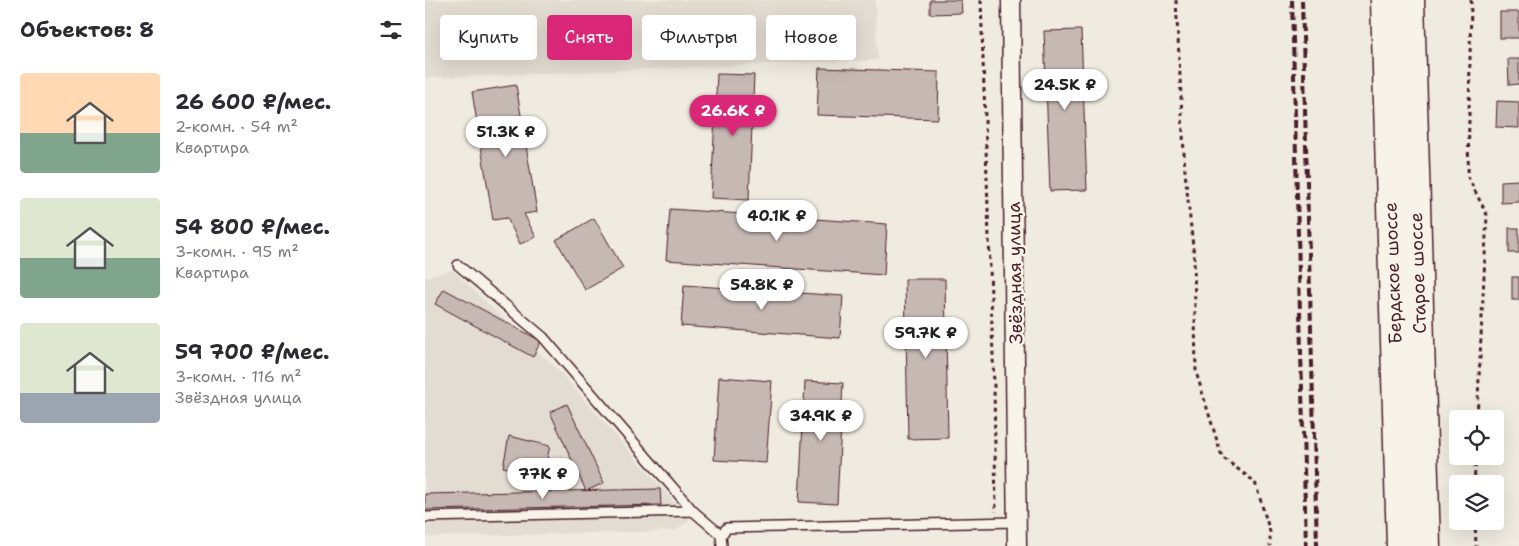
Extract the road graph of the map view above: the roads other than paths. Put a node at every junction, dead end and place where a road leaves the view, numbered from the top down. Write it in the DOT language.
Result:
graph roads {
  1 [pos="1011,0"];
  2 [pos="1385,0"];
  3 [pos="1411,0"];
  4 [pos="458,265"];
  5 [pos="693,512"];
  6 [pos="425,517"];
  7 [pos="1017,522"];
  8 [pos="721,535"];
  9 [pos="722,546"];
  10 [pos="1017,546"];
  11 [pos="1401,546"];
  12 [pos="1426,546"];
  1 -- 7 [label="street, Звёздная улица"];
  2 -- 11 [label="highway, Бердское шоссе"];
  3 -- 12 [label="highway, Старое шоссе"];
  4 -- 5 [label="lane"];
  5 -- 6 [label="lane"];
  5 -- 8 [label="lane"];
  7 -- 8 [label="lane"];
  7 -- 10 [label="street, Звёздная улица"];
  8 -- 9 [label="lane"];
}
